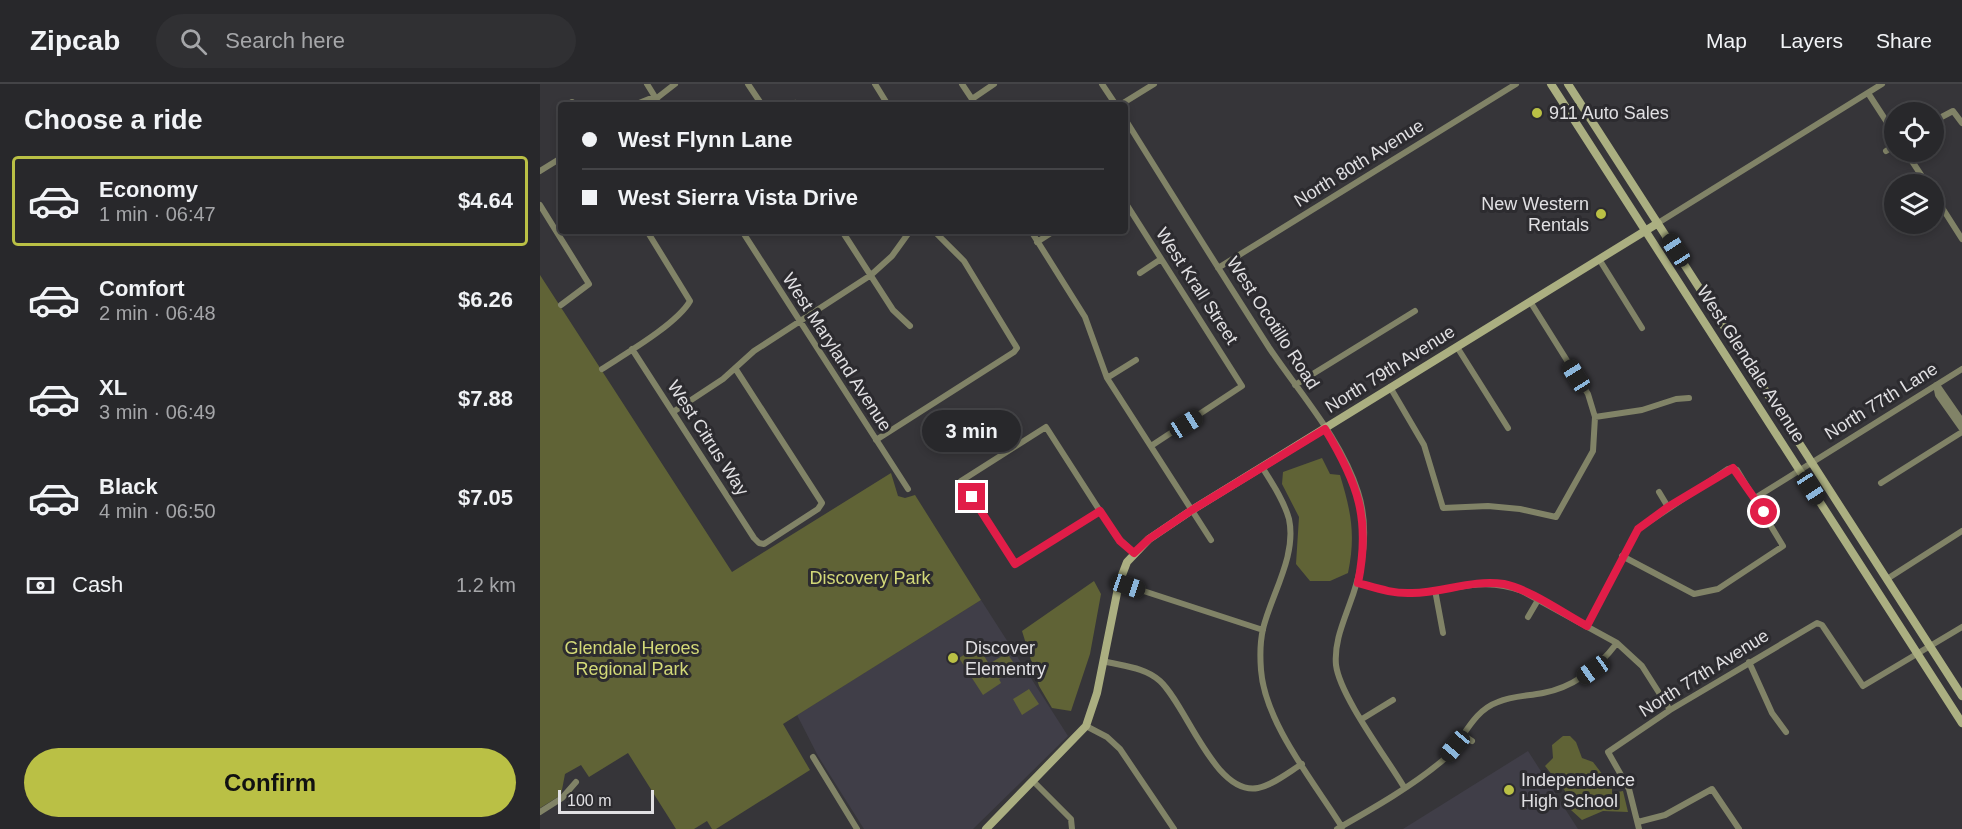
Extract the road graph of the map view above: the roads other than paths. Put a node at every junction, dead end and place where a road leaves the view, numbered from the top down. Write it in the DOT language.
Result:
graph roads {
  1 [pos="647,84"];
  2 [pos="675,84"];
  3 [pos="748,84"];
  4 [pos="875,84"];
  5 [pos="962,84"];
  6 [pos="994,84"];
  7 [pos="1102,84"];
  8 [pos="1154,84"];
  9 [pos="1516,84"];
  10 [pos="1551,84"];
  11 [pos="1568,84"];
  12 [pos="1882,84"];
  13 [pos="1868,93"];
  14 [pos="655,97"];
  15 [pos="972,99"];
  16 [pos="642,102"];
  17 [pos="651,102"];
  18 [pos="658,102"];
  19 [pos="760,102"];
  20 [pos="886,102"];
  21 [pos="974,102"];
  22 [pos="1116,102"];
  23 [pos="1123,102"];
  24 [pos="1944,116"];
  25 [pos="1884,118"];
  26 [pos="1962,123"];
  27 [pos="1128,124"];
  28 [pos="558,160"];
  29 [pos="540,171"];
  30 [pos="540,205"];
  31 [pos="1128,207"];
  32 [pos="1944,211"];
  33 [pos="1658,223"];
  34 [pos="1646,230"];
  35 [pos="649,234"];
  36 [pos="744,234"];
  37 [pos="844,234"];
  38 [pos="908,234"];
  39 [pos="937,234"];
  40 [pos="1033,234"];
  41 [pos="1049,234"];
  42 [pos="1962,239"];
  43 [pos="1037,242"];
  44 [pos="1161,259"];
  45 [pos="1599,259"];
  46 [pos="1218,268"];
  47 [pos="1140,273"];
  48 [pos="871,275"];
  49 [pos="1531,303"];
  50 [pos="561,305"];
  51 [pos="1415,311"];
  52 [pos="800,321"];
  53 [pos="910,326"];
  54 [pos="1642,328"];
  55 [pos="1457,347"];
  56 [pos="632,349"];
  57 [pos="1136,360"];
  58 [pos="735,368"];
  59 [pos="602,369"];
  60 [pos="1962,369"];
  61 [pos="1107,378"];
  62 [pos="1295,384"];
  63 [pos="1936,385"];
  64 [pos="1390,387"];
  65 [pos="1689,398"];
  66 [pos="673,412"];
  67 [pos="1595,417"];
  68 [pos="1962,421"];
  69 [pos="1508,428"];
  70 [pos="1325,429"];
  71 [pos="1962,431"];
  72 [pos="876,440"];
  73 [pos="1151,446"];
  74 [pos="1811,462"];
  75 [pos="1262,467"];
  76 [pos="1799,470"];
  77 [pos="1881,483"];
  78 [pos="908,489"];
  79 [pos="1659,492"];
  80 [pos="1755,498"];
  81 [pos="1668,507"];
  82 [pos="1192,510"];
  83 [pos="1100,511"];
  84 [pos="1962,531"];
  85 [pos="1211,540"];
  86 [pos="1134,553"];
  87 [pos="1622,556"];
  88 [pos="1887,579"];
  89 [pos="1119,583"];
  90 [pos="1358,583"];
  91 [pos="1435,590"];
  92 [pos="1694,594"];
  93 [pos="1538,600"];
  94 [pos="1693,604"];
  95 [pos="1528,617"];
  96 [pos="1587,626"];
  97 [pos="1962,627"];
  98 [pos="1263,630"];
  99 [pos="1443,633"];
  100 [pos="1617,643"];
  101 [pos="1930,646"];
  102 [pos="1918,654"];
  103 [pos="1103,662"];
  104 [pos="1749,662"];
  105 [pos="1962,696"];
  106 [pos="1393,700"];
  107 [pos="1670,710"];
  108 [pos="1362,719"];
  109 [pos="1962,722"];
  110 [pos="1086,726"];
  111 [pos="1786,732"];
  112 [pos="1463,735"];
  113 [pos="1472,741"];
  114 [pos="813,757"];
  115 [pos="1302,764"];
  116 [pos="1033,781"];
  117 [pos="576,782"];
  118 [pos="1404,787"];
  119 [pos="540,812"];
  120 [pos="1638,826"];
  121 [pos="1073,827"];
  122 [pos="1339,828"];
  123 [pos="857,829"];
  124 [pos="986,829"];
  125 [pos="1174,829"];
  126 [pos="1739,829"];
  1 -- 14 [label="street"];
  2 -- 14 [label="street"];
  3 -- 19 [label="street"];
  4 -- 20 [label="street"];
  5 -- 15 [label="street"];
  6 -- 15 [label="street"];
  7 -- 22 [label="street"];
  8 -- 23 [label="street"];
  9 -- 46 [label="street, North 80th Avenue"];
  10 -- 34 [label="main road, West Glendale Avenue"];
  11 -- 33 [label="main road, West Glendale Avenue"];
  12 -- 13 [label="street, North 79th Avenue"];
  13 -- 25 [label="street"];
  13 -- 33 [label="street, North 79th Avenue"];
  14 -- 16 [label="street"];
  14 -- 17 [label="street"];
  14 -- 18 [label="street"];
  15 -- 21 [label="street"];
  24 -- 26 [label="street"];
  27 -- 46 [label="street, West Ocotillo Road"];
  28 -- 29 [label="street"];
  30 -- 50 [label="street"];
  31 -- 44 [label="street, West Krall Street"];
  32 -- 42 [label="street"];
  33 -- 34 [label="main road, North 79th Avenue"];
  33 -- 74 [label="main road, West Glendale Avenue"];
  34 -- 45 [label="main road, North 79th Avenue"];
  34 -- 76 [label="main road, West Glendale Avenue"];
  35 -- 56 [label="street"];
  36 -- 52 [label="street, West Maryland Avenue"];
  37 -- 48 [label="street"];
  38 -- 48 [label="street"];
  39 -- 72 [label="street"];
  40 -- 43 [label="street"];
  41 -- 43 [label="street"];
  43 -- 61 [label="street"];
  44 -- 47 [label="street"];
  44 -- 73 [label="street, West Krall Street"];
  45 -- 49 [label="main road, North 79th Avenue"];
  45 -- 54 [label="street"];
  46 -- 62 [label="street, West Ocotillo Road"];
  48 -- 52 [label="street"];
  48 -- 53 [label="street"];
  49 -- 55 [label="main road, North 79th Avenue"];
  49 -- 67 [label="street"];
  51 -- 62 [label="street"];
  52 -- 58 [label="street"];
  52 -- 72 [label="street, West Maryland Avenue"];
  55 -- 64 [label="main road, North 79th Avenue"];
  55 -- 69 [label="street"];
  56 -- 59 [label="street"];
  56 -- 66 [label="street, West Citrus Way"];
  57 -- 61 [label="street"];
  58 -- 66 [label="street"];
  58 -- 66 [label="street, West Citrus Way"];
  60 -- 63 [label="street, North 77th Lane"];
  61 -- 73 [label="street"];
  62 -- 70 [label="street, West Ocotillo Road"];
  63 -- 68 [label="street"];
  63 -- 71 [label="street"];
  63 -- 74 [label="street, North 77th Lane"];
  64 -- 67 [label="street"];
  64 -- 70 [label="main road, North 79th Avenue"];
  65 -- 67 [label="street"];
  70 -- 75 [label="main road, North 79th Avenue"];
  70 -- 90 [label="street, West Ocotillo Road"];
  71 -- 77 [label="street"];
  72 -- 78 [label="street, West Maryland Avenue"];
  73 -- 82 [label="street"];
  74 -- 76 [label="street, North 77th Lane"];
  74 -- 88 [label="main road, West Glendale Avenue"];
  75 -- 82 [label="main road, North 79th Avenue"];
  75 -- 98 [label="street"];
  76 -- 80 [label="street, North 77th Lane"];
  76 -- 102 [label="main road, West Glendale Avenue"];
  79 -- 81 [label="street"];
  80 -- 81 [label="street"];
  80 -- 92 [label="street"];
  81 -- 87 [label="street"];
  82 -- 85 [label="street"];
  82 -- 86 [label="main road, North 79th Avenue"];
  83 -- 83 [label="street"];
  83 -- 86 [label="street"];
  84 -- 88 [label="street"];
  86 -- 89 [label="main road, North 79th Avenue"];
  87 -- 92 [label="street"];
  87 -- 96 [label="street"];
  88 -- 101 [label="main road, West Glendale Avenue"];
  89 -- 98 [label="street"];
  89 -- 103 [label="main road, North 79th Avenue"];
  90 -- 91 [label="street"];
  90 -- 108 [label="street, West Ocotillo Road"];
  91 -- 93 [label="street"];
  91 -- 99 [label="street"];
  92 -- 94 [label="street"];
  93 -- 95 [label="street"];
  93 -- 96 [label="street"];
  96 -- 100 [label="street"];
  97 -- 101 [label="street"];
  98 -- 115 [label="street"];
  100 -- 107 [label="street"];
  100 -- 112 [label="street"];
  101 -- 102 [label="street"];
  101 -- 105 [label="main road, West Glendale Avenue"];
  102 -- 104 [label="street, North 77th Avenue"];
  102 -- 109 [label="main road, West Glendale Avenue"];
  103 -- 110 [label="main road, North 79th Avenue"];
  103 -- 115 [label="street"];
  104 -- 107 [label="street, North 77th Avenue"];
  104 -- 111 [label="street"];
  106 -- 108 [label="street"];
  107 -- 120 [label="street, North 77th Avenue"];
  108 -- 118 [label="street, West Ocotillo Road"];
  110 -- 116 [label="main road, North 79th Avenue"];
  110 -- 125 [label="street"];
  112 -- 113 [label="street"];
  112 -- 118 [label="street"];
  114 -- 123 [label="street"];
  115 -- 122 [label="street"];
  116 -- 121 [label="street"];
  116 -- 124 [label="main road, North 79th Avenue"];
  117 -- 119 [label="street"];
  118 -- 122 [label="street"];
  120 -- 126 [label="street"];
}
